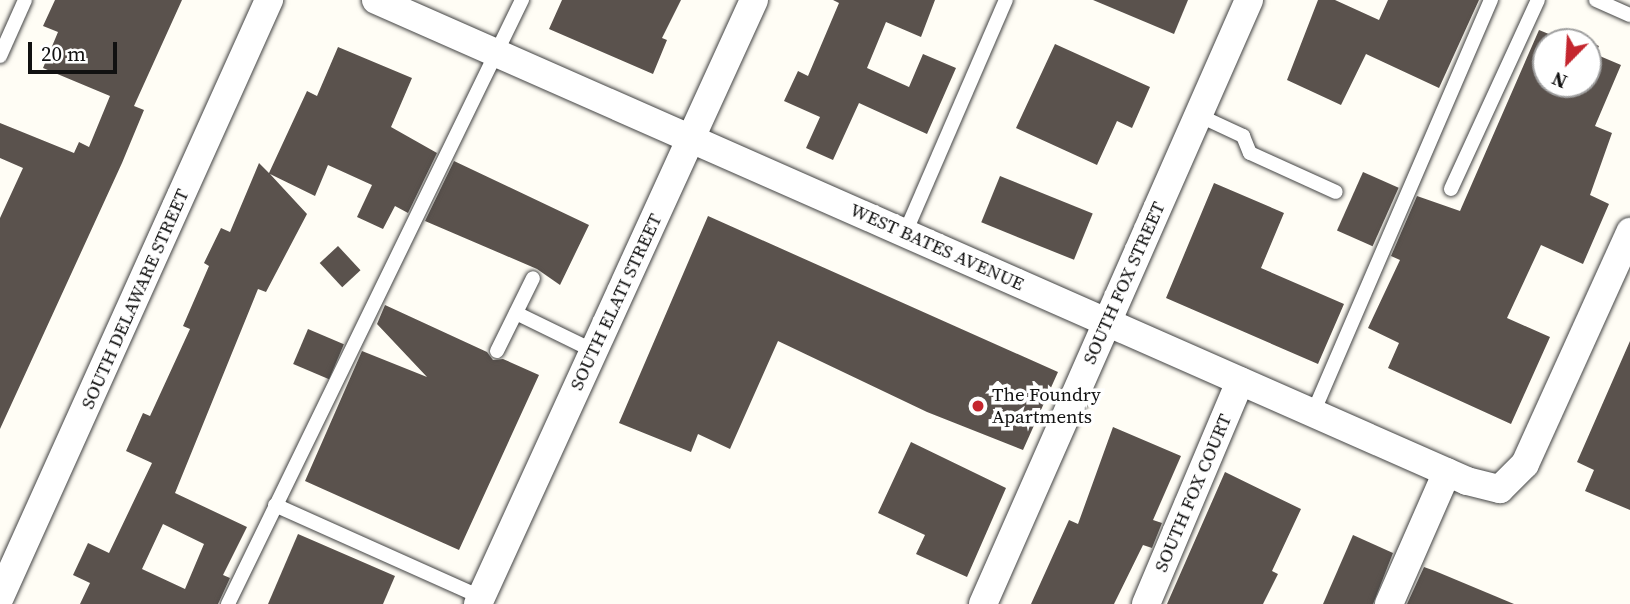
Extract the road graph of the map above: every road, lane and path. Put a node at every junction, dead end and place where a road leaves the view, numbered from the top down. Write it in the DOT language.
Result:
graph roads {
  1 [pos="25,0"];
  2 [pos="269,0"];
  3 [pos="376,0"];
  4 [pos="522,0"];
  5 [pos="754,0"];
  6 [pos="1006,0"];
  7 [pos="1249,0"];
  8 [pos="1491,0"];
  9 [pos="1538,0"];
  10 [pos="1596,0"];
  11 [pos="1630,15"];
  12 [pos="498,54"];
  13 [pos="0,56"];
  14 [pos="1198,115"];
  15 [pos="691,139"];
  16 [pos="1451,189"];
  17 [pos="1336,192"];
  18 [pos="1630,232"];
  19 [pos="905,233"];
  20 [pos="1624,262"];
  21 [pos="533,278"];
  22 [pos="516,313"];
  23 [pos="1107,322"];
  24 [pos="497,351"];
  25 [pos="594,351"];
  26 [pos="1240,381"];
  27 [pos="1313,413"];
  28 [pos="1447,472"];
  29 [pos="275,505"];
  30 [pos="0,597"];
  31 [pos="479,601"];
  32 [pos="228,604"];
  33 [pos="983,604"];
  34 [pos="1146,604"];
  35 [pos="1389,604"];
  1 -- 13 [label="lane"];
  2 -- 30 [label="street, SOUTH DELAWARE STREET"];
  3 -- 12 [label="street, WEST BATES AVENUE"];
  4 -- 12 [label="lane"];
  5 -- 15 [label="street, SOUTH ELATI STREET"];
  6 -- 19 [label="lane"];
  7 -- 14 [label="street, SOUTH FOX STREET"];
  8 -- 27 [label="lane"];
  9 -- 16 [label="lane"];
  10 -- 11 [label="lane"];
  12 -- 15 [label="street, WEST BATES AVENUE"];
  12 -- 29 [label="lane"];
  14 -- 17 [label="lane"];
  14 -- 23 [label="street, SOUTH FOX STREET"];
  15 -- 19 [label="street, WEST BATES AVENUE"];
  15 -- 25 [label="street, SOUTH ELATI STREET"];
  18 -- 20 [label="street"];
  19 -- 23 [label="street, WEST BATES AVENUE"];
  20 -- 28 [label="street, WEST BATES AVENUE"];
  21 -- 22 [label="lane"];
  22 -- 24 [label="lane"];
  22 -- 25 [label="lane"];
  23 -- 26 [label="street, WEST BATES AVENUE"];
  23 -- 33 [label="street, SOUTH FOX STREET"];
  25 -- 31 [label="street, SOUTH ELATI STREET"];
  26 -- 27 [label="street, WEST BATES AVENUE"];
  26 -- 34 [label="street, SOUTH FOX COURT"];
  27 -- 28 [label="street, WEST BATES AVENUE"];
  28 -- 35 [label="street"];
  29 -- 31 [label="lane"];
  29 -- 32 [label="lane"];
}
